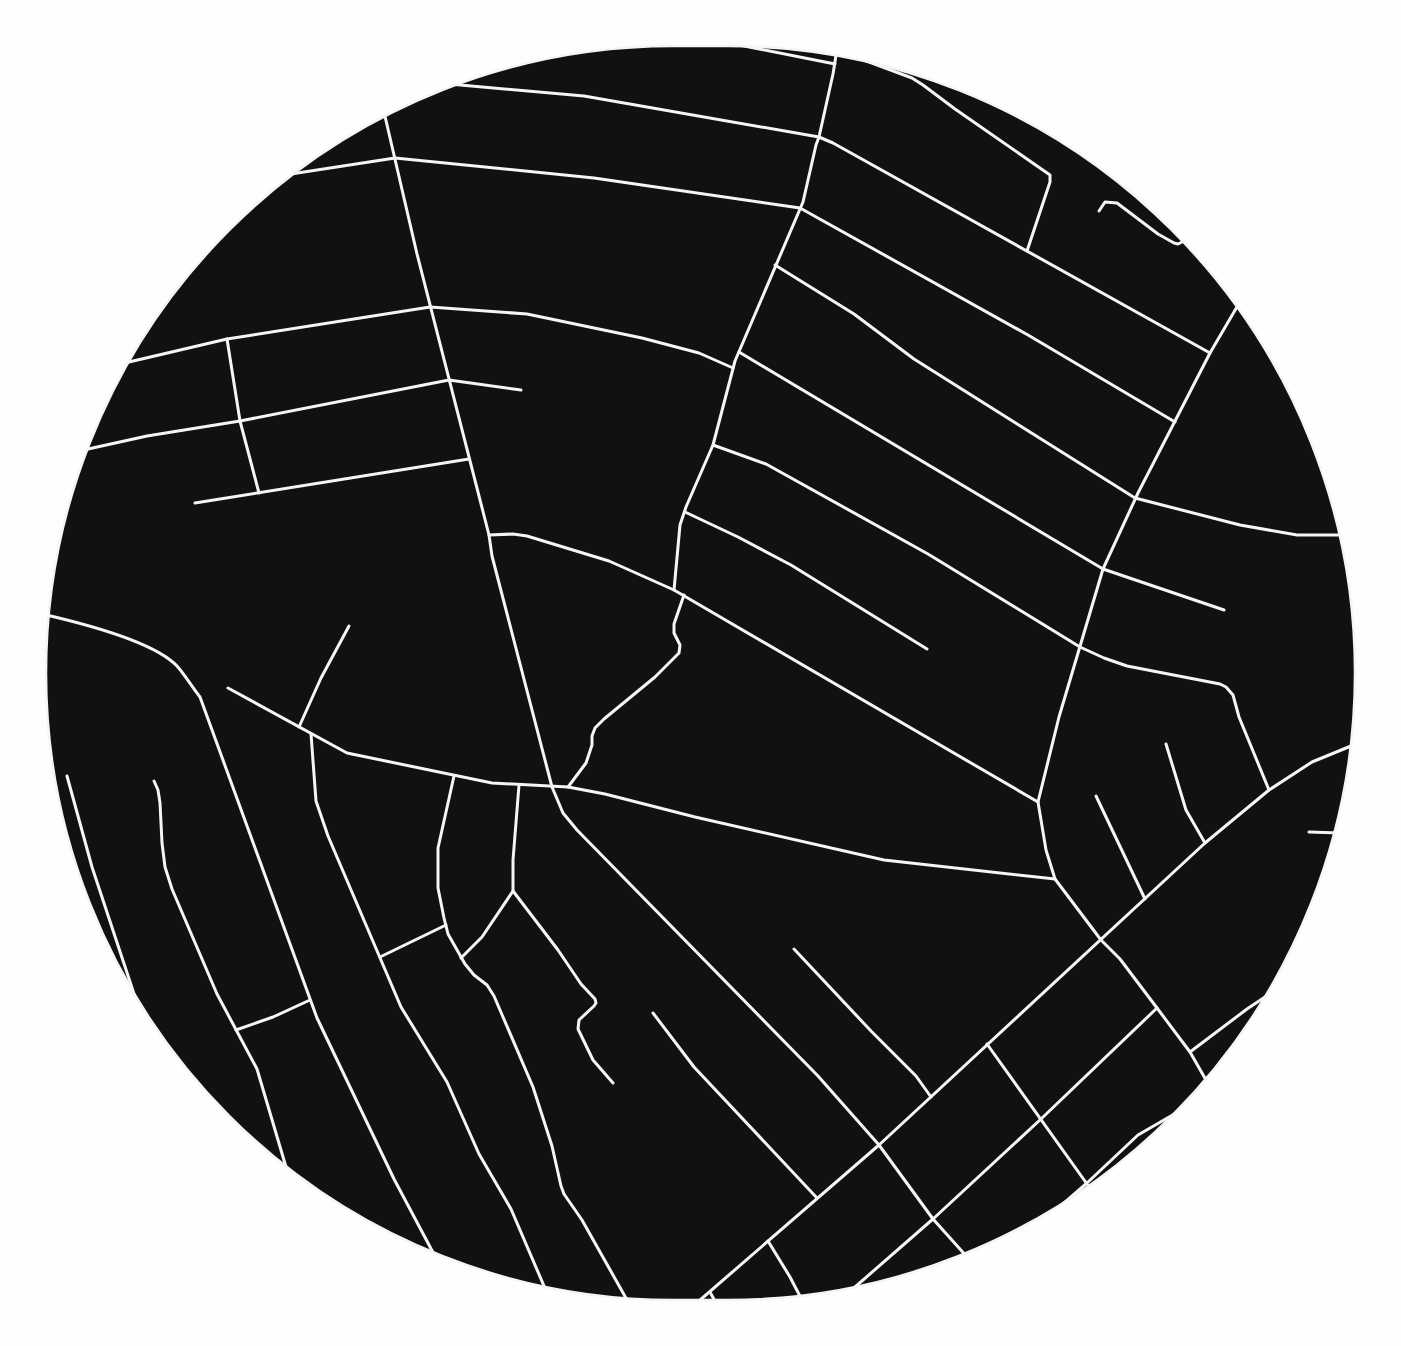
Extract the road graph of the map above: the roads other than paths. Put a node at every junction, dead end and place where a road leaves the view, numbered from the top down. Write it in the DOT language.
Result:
graph roads {
  1 [pos="750,47"];
  2 [pos="836,56"];
  3 [pos="835,64"];
  4 [pos="876,64"];
  5 [pos="457,86"];
  6 [pos="385,117"];
  7 [pos="819,137"];
  8 [pos="395,158"];
  9 [pos="295,173"];
  10 [pos="800,208"];
  11 [pos="1099,211"];
  12 [pos="1182,242"];
  13 [pos="1026,251"];
  14 [pos="775,265"];
  15 [pos="430,307"];
  16 [pos="1236,307"];
  17 [pos="227,339"];
  18 [pos="739,352"];
  19 [pos="1210,353"];
  20 [pos="129,362"];
  21 [pos="733,368"];
  22 [pos="449,380"];
  23 [pos="521,390"];
  24 [pos="240,421"];
  25 [pos="1175,422"];
  26 [pos="713,445"];
  27 [pos="88,449"];
  28 [pos="469,459"];
  29 [pos="258,493"];
  30 [pos="1135,498"];
  31 [pos="195,503"];
  32 [pos="684,512"];
  33 [pos="489,535"];
  34 [pos="1339,535"];
  35 [pos="1103,569"];
  36 [pos="674,590"];
  37 [pos="684,595"];
  38 [pos="1224,610"];
  39 [pos="50,616"];
  40 [pos="350,626"];
  41 [pos="1080,647"];
  42 [pos="927,649"];
  43 [pos="228,688"];
  44 [pos="299,726"];
  45 [pos="312,733"];
  46 [pos="1166,744"];
  47 [pos="1350,746"];
  48 [pos="67,776"];
  49 [pos="454,776"];
  50 [pos="154,781"];
  51 [pos="518,785"];
  52 [pos="552,787"];
  53 [pos="568,787"];
  54 [pos="1270,790"];
  55 [pos="1096,796"];
  56 [pos="1038,802"];
  57 [pos="1309,832"];
  58 [pos="1334,833"];
  59 [pos="1205,843"];
  60 [pos="1055,879"];
  61 [pos="514,891"];
  62 [pos="1144,899"];
  63 [pos="446,925"];
  64 [pos="1101,940"];
  65 [pos="794,949"];
  66 [pos="380,957"];
  67 [pos="462,958"];
  68 [pos="133,990"];
  69 [pos="1264,998"];
  70 [pos="310,1000"];
  71 [pos="1157,1008"];
  72 [pos="653,1013"];
  73 [pos="236,1030"];
  74 [pos="987,1044"];
  75 [pos="1190,1052"];
  76 [pos="1205,1079"];
  77 [pos="613,1083"];
  78 [pos="930,1097"];
  79 [pos="1171,1116"];
  80 [pos="1040,1119"];
  81 [pos="878,1145"];
  82 [pos="286,1165"];
  83 [pos="1087,1183"];
  84 [pos="817,1198"];
  85 [pos="1070,1198"];
  86 [pos="933,1219"];
  87 [pos="768,1241"];
  88 [pos="433,1252"];
  89 [pos="964,1253"];
  90 [pos="543,1286"];
  91 [pos="855,1287"];
  92 [pos="710,1292"];
  93 [pos="799,1295"];
  94 [pos="626,1297"];
  95 [pos="700,1300"];
  96 [pos="714,1300"];
  1 -- 3 [label="street"];
  2 -- 3 [label="street"];
  3 -- 7 [label="street"];
  4 -- 13 [label="street"];
  5 -- 7 [label="street"];
  6 -- 8 [label="street"];
  7 -- 10 [label="street"];
  7 -- 13 [label="street"];
  8 -- 9 [label="street"];
  8 -- 10 [label="street"];
  8 -- 15 [label="street"];
  10 -- 14 [label="street"];
  10 -- 25 [label="street"];
  11 -- 12 [label="street"];
  13 -- 19 [label="street"];
  14 -- 18 [label="street"];
  14 -- 30 [label="street"];
  15 -- 17 [label="street"];
  15 -- 21 [label="street"];
  15 -- 22 [label="street"];
  16 -- 19 [label="street"];
  17 -- 20 [label="street"];
  17 -- 24 [label="street"];
  18 -- 21 [label="street"];
  18 -- 35 [label="street"];
  19 -- 25 [label="street"];
  21 -- 26 [label="street"];
  22 -- 23 [label="street"];
  22 -- 24 [label="street"];
  22 -- 28 [label="street"];
  24 -- 27 [label="street"];
  24 -- 29 [label="street"];
  25 -- 30 [label="street"];
  26 -- 32 [label="street"];
  26 -- 41 [label="street"];
  28 -- 29 [label="street"];
  28 -- 33 [label="street"];
  29 -- 31 [label="street"];
  30 -- 34 [label="street"];
  30 -- 35 [label="street"];
  32 -- 36 [label="street"];
  32 -- 42 [label="street"];
  33 -- 36 [label="street"];
  33 -- 52 [label="street"];
  35 -- 38 [label="street"];
  35 -- 41 [label="street"];
  36 -- 37 [label="street"];
  37 -- 53 [label="street"];
  37 -- 56 [label="street"];
  39 -- 70 [label="street"];
  40 -- 44 [label="street"];
  41 -- 54 [label="street"];
  41 -- 56 [label="street"];
  43 -- 44 [label="street"];
  44 -- 45 [label="street"];
  45 -- 49 [label="street"];
  45 -- 66 [label="street"];
  46 -- 59 [label="street"];
  47 -- 54 [label="street"];
  48 -- 68 [label="street"];
  49 -- 51 [label="street"];
  49 -- 63 [label="street"];
  50 -- 73 [label="street"];
  51 -- 52 [label="street"];
  51 -- 61 [label="street"];
  52 -- 53 [label="street"];
  52 -- 81 [label="street"];
  53 -- 60 [label="street"];
  54 -- 59 [label="street"];
  55 -- 62 [label="street"];
  56 -- 60 [label="street"];
  57 -- 58 [label="street"];
  59 -- 62 [label="street"];
  60 -- 64 [label="street"];
  61 -- 67 [label="street"];
  61 -- 77 [label="street"];
  62 -- 64 [label="street"];
  63 -- 66 [label="street"];
  63 -- 67 [label="street"];
  64 -- 71 [label="street"];
  64 -- 74 [label="street"];
  65 -- 78 [label="street"];
  66 -- 90 [label="street"];
  67 -- 94 [label="street"];
  69 -- 75 [label="street"];
  70 -- 73 [label="street"];
  70 -- 88 [label="street"];
  71 -- 75 [label="street"];
  71 -- 80 [label="street"];
  72 -- 84 [label="street"];
  73 -- 82 [label="street"];
  74 -- 78 [label="street"];
  74 -- 80 [label="street"];
  75 -- 76 [label="street"];
  78 -- 81 [label="street"];
  79 -- 83 [label="street"];
  80 -- 83 [label="street"];
  80 -- 86 [label="street"];
  81 -- 84 [label="street"];
  81 -- 86 [label="street"];
  83 -- 85 [label="street"];
  84 -- 87 [label="street"];
  86 -- 89 [label="street"];
  86 -- 91 [label="street"];
  87 -- 92 [label="street"];
  87 -- 93 [label="street"];
  92 -- 95 [label="street"];
  92 -- 96 [label="street"];
}
